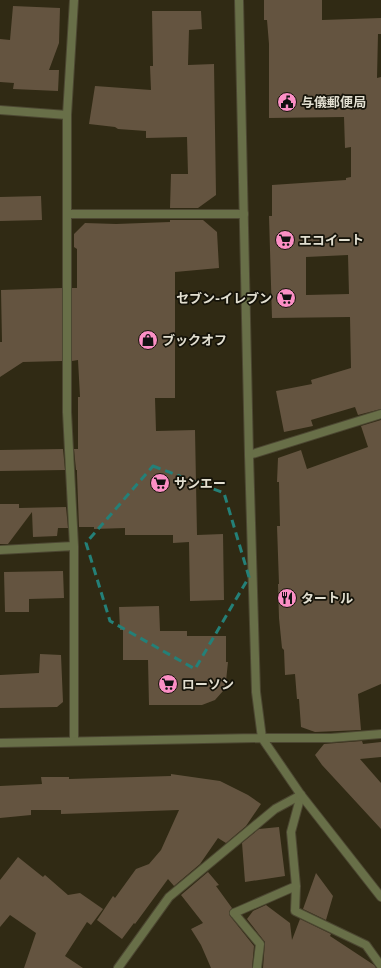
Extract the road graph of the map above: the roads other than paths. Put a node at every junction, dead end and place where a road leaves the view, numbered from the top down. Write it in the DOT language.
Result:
graph roads {
  1 [pos="74,0"];
  2 [pos="239,0"];
  3 [pos="0,110"];
  4 [pos="67,115"];
  5 [pos="67,214"];
  6 [pos="244,214"];
  7 [pos="381,414"];
  8 [pos="249,455"];
  9 [pos="74,546"];
  10 [pos="0,550"];
  11 [pos="381,734"];
  12 [pos="262,738"];
  13 [pos="74,741"];
  14 [pos="0,743"];
  15 [pos="301,795"];
  16 [pos="296,886"];
  17 [pos="381,897"];
  18 [pos="381,966"];
  19 [pos="118,968"];
  20 [pos="257,968"];
  1 -- 4 [label="street"];
  2 -- 6 [label="street"];
  3 -- 4 [label="street"];
  4 -- 5 [label="street"];
  5 -- 6 [label="street"];
  5 -- 9 [label="street"];
  6 -- 8 [label="street"];
  7 -- 8 [label="street"];
  8 -- 12 [label="street"];
  9 -- 10 [label="street"];
  9 -- 13 [label="street"];
  11 -- 12 [label="street"];
  12 -- 13 [label="street"];
  12 -- 15 [label="street"];
  13 -- 14 [label="street"];
  15 -- 16 [label="street"];
  15 -- 17 [label="street"];
  15 -- 19 [label="street"];
  16 -- 18 [label="street"];
  16 -- 20 [label="street"];
}
